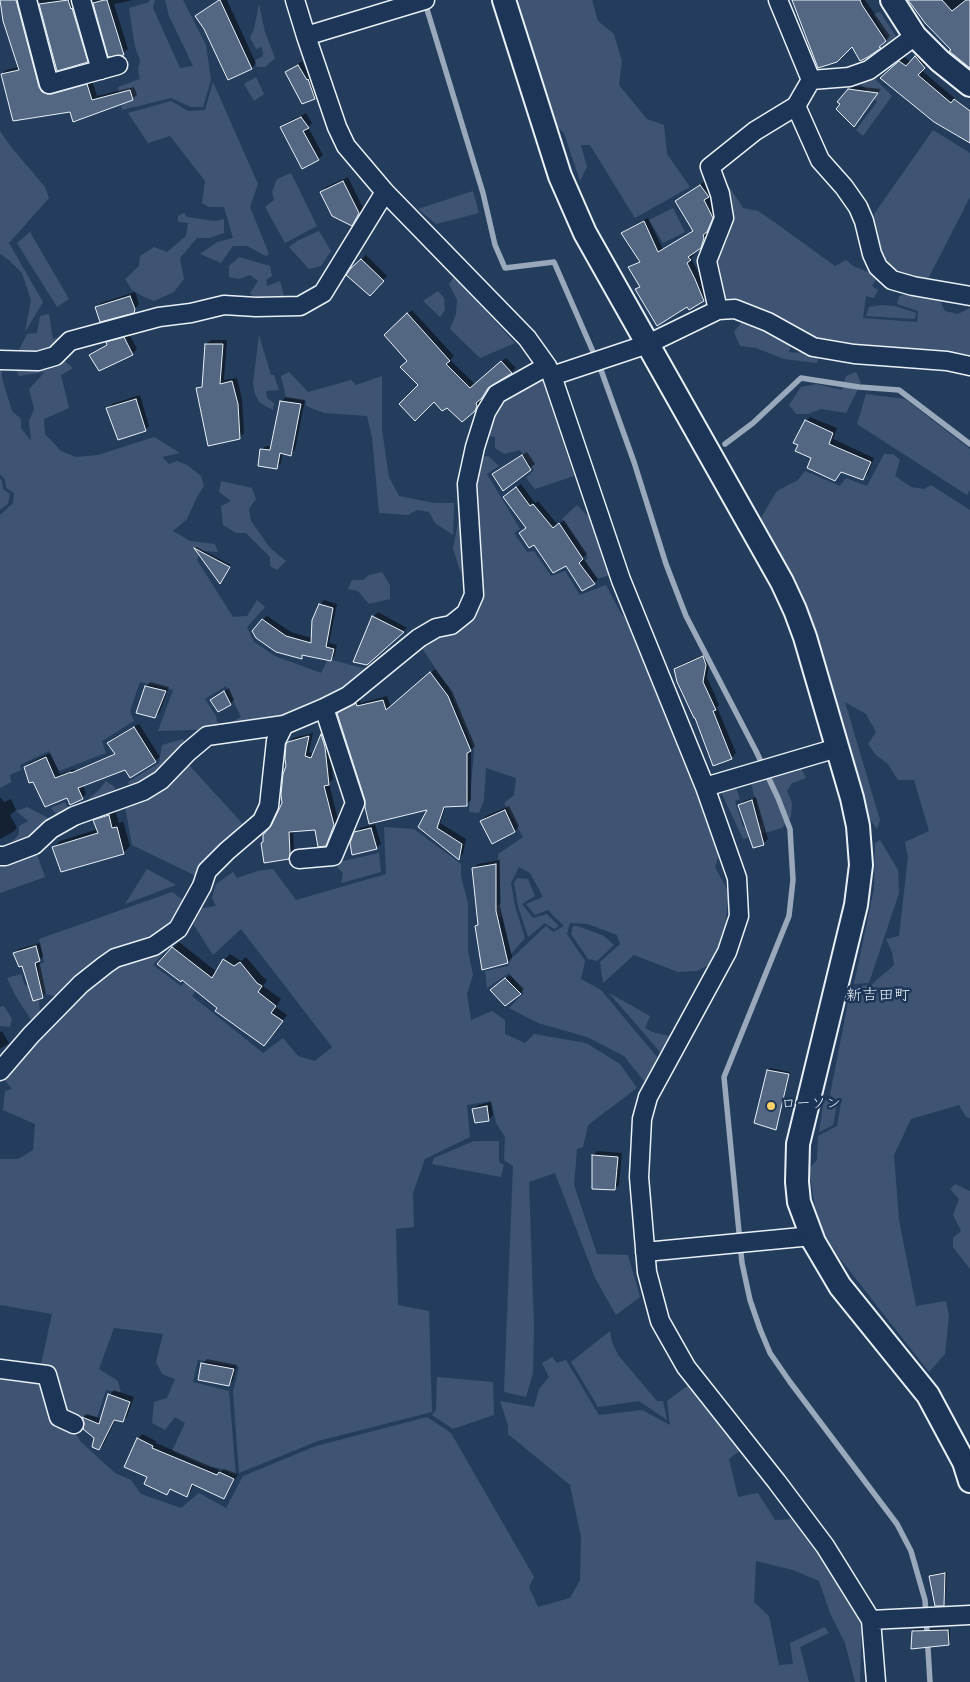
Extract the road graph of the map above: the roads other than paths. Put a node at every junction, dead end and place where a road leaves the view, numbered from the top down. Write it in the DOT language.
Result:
graph roads {
  1 [pos="27,0"];
  2 [pos="81,0"];
  3 [pos="295,0"];
  4 [pos="504,0"];
  5 [pos="778,0"];
  6 [pos="892,0"];
  7 [pos="420,2"];
  8 [pos="306,36"];
  9 [pos="915,36"];
  10 [pos="811,80"];
  11 [pos="970,85"];
  12 [pos="796,106"];
  13 [pos="385,192"];
  14 [pos="970,296"];
  15 [pos="718,310"];
  16 [pos="648,344"];
  17 [pos="0,360"];
  18 [pos="970,366"];
  19 [pos="549,371"];
  20 [pos="324,708"];
  21 [pos="284,725"];
  22 [pos="837,748"];
  23 [pos="704,787"];
  24 [pos="0,856"];
  25 [pos="298,859"];
  26 [pos="0,1071"];
  27 [pos="812,1236"];
  28 [pos="645,1252"];
  29 [pos="0,1369"];
  30 [pos="74,1424"];
  31 [pos="970,1482"];
  32 [pos="970,1615"];
  33 [pos="871,1620"];
  34 [pos="876,1682"];
  1 -- 2 [label="street"];
  3 -- 8 [label="street"];
  4 -- 16 [label="street"];
  5 -- 10 [label="street"];
  6 -- 9 [label="street"];
  7 -- 8 [label="street"];
  8 -- 13 [label="street"];
  9 -- 10 [label="street"];
  9 -- 11 [label="street"];
  10 -- 12 [label="street"];
  12 -- 14 [label="street"];
  12 -- 15 [label="street"];
  13 -- 17 [label="street"];
  13 -- 19 [label="street"];
  15 -- 16 [label="street"];
  15 -- 18 [label="street"];
  16 -- 19 [label="street"];
  16 -- 22 [label="street"];
  19 -- 20 [label="street"];
  19 -- 23 [label="street"];
  20 -- 21 [label="street"];
  20 -- 25 [label="street"];
  21 -- 24 [label="street"];
  21 -- 26 [label="street"];
  22 -- 23 [label="street"];
  22 -- 27 [label="street"];
  23 -- 28 [label="street"];
  27 -- 28 [label="street"];
  27 -- 31 [label="street"];
  28 -- 33 [label="street"];
  29 -- 30 [label="street"];
  32 -- 33 [label="street"];
  33 -- 34 [label="street"];
}
